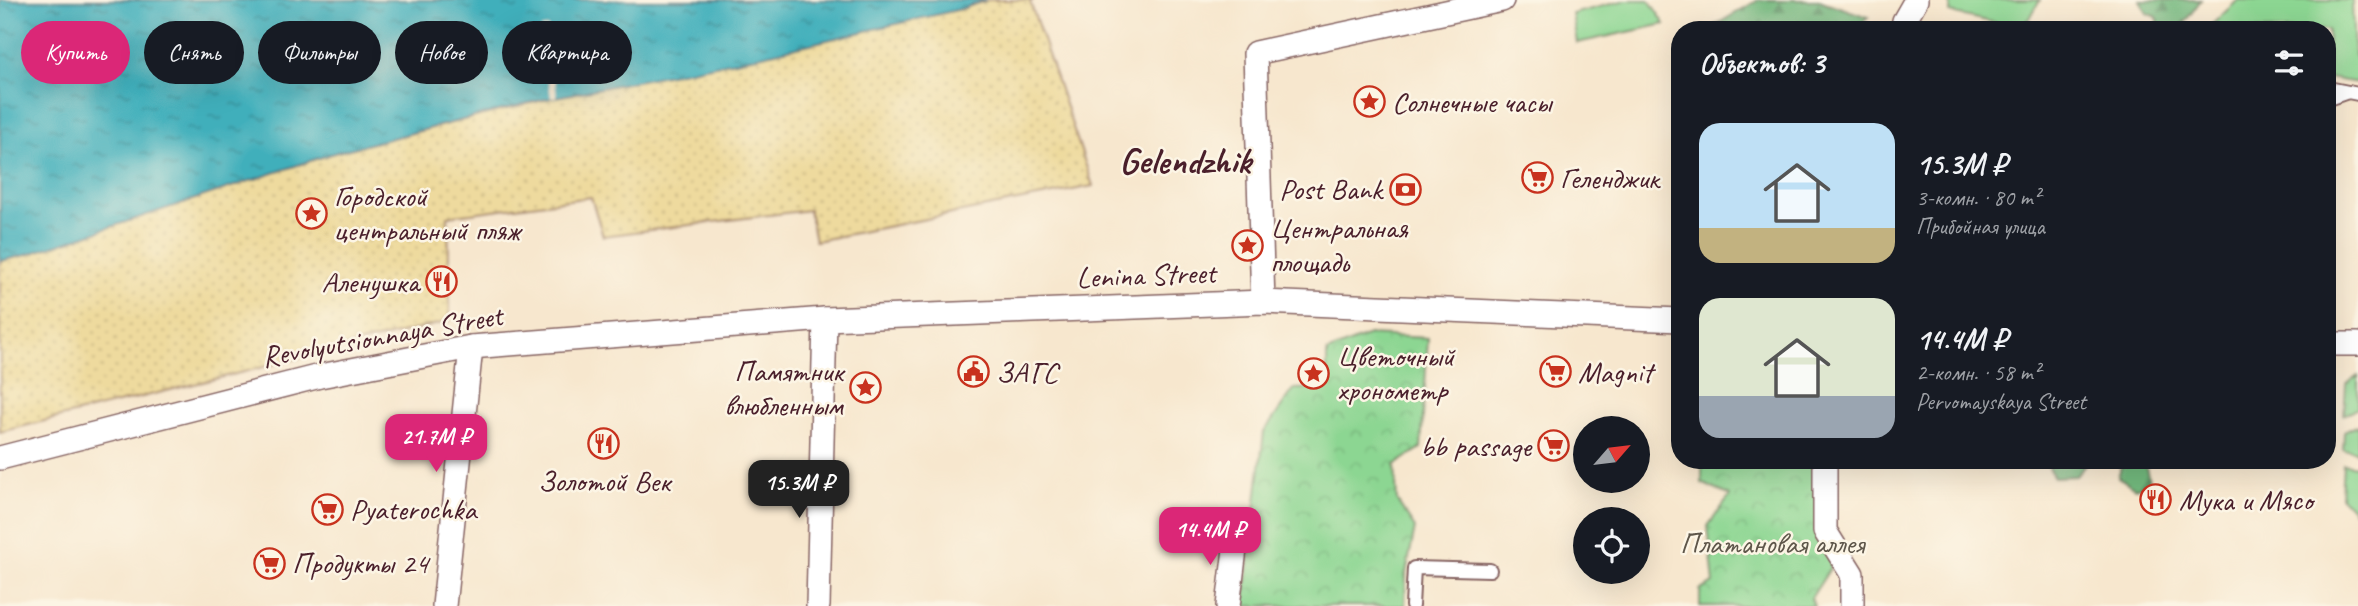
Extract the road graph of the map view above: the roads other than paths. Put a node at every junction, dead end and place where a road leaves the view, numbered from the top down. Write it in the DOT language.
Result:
graph roads {
  1 [pos="1503,0"];
  2 [pos="1916,0"];
  3 [pos="1904,21"];
  4 [pos="2353,93"];
  5 [pos="2336,98"];
  6 [pos="1263,302"];
  7 [pos="825,319"];
  8 [pos="1671,320"];
  9 [pos="2336,344"];
  10 [pos="2358,344"];
  11 [pos="471,347"];
  12 [pos="0,458"];
  13 [pos="1825,469"];
  14 [pos="1237,533"];
  15 [pos="1490,570"];
  16 [pos="444,606"];
  17 [pos="818,606"];
  18 [pos="1228,606"];
  19 [pos="1412,606"];
  20 [pos="1852,606"];
  1 -- 6 [label="street"];
  2 -- 3 [label="street"];
  4 -- 5 [label="lane"];
  6 -- 7 [label="street, Lenina Street"];
  6 -- 8 [label="street, Lenina Street"];
  7 -- 11 [label="street, Revolyutsionnaya Street"];
  7 -- 17 [label="street"];
  9 -- 10 [label="street"];
  11 -- 12 [label="street, Revolyutsionnaya Street"];
  11 -- 16 [label="street"];
  13 -- 20 [label="street"];
  14 -- 18 [label="street"];
  15 -- 19 [label="lane"];
}
